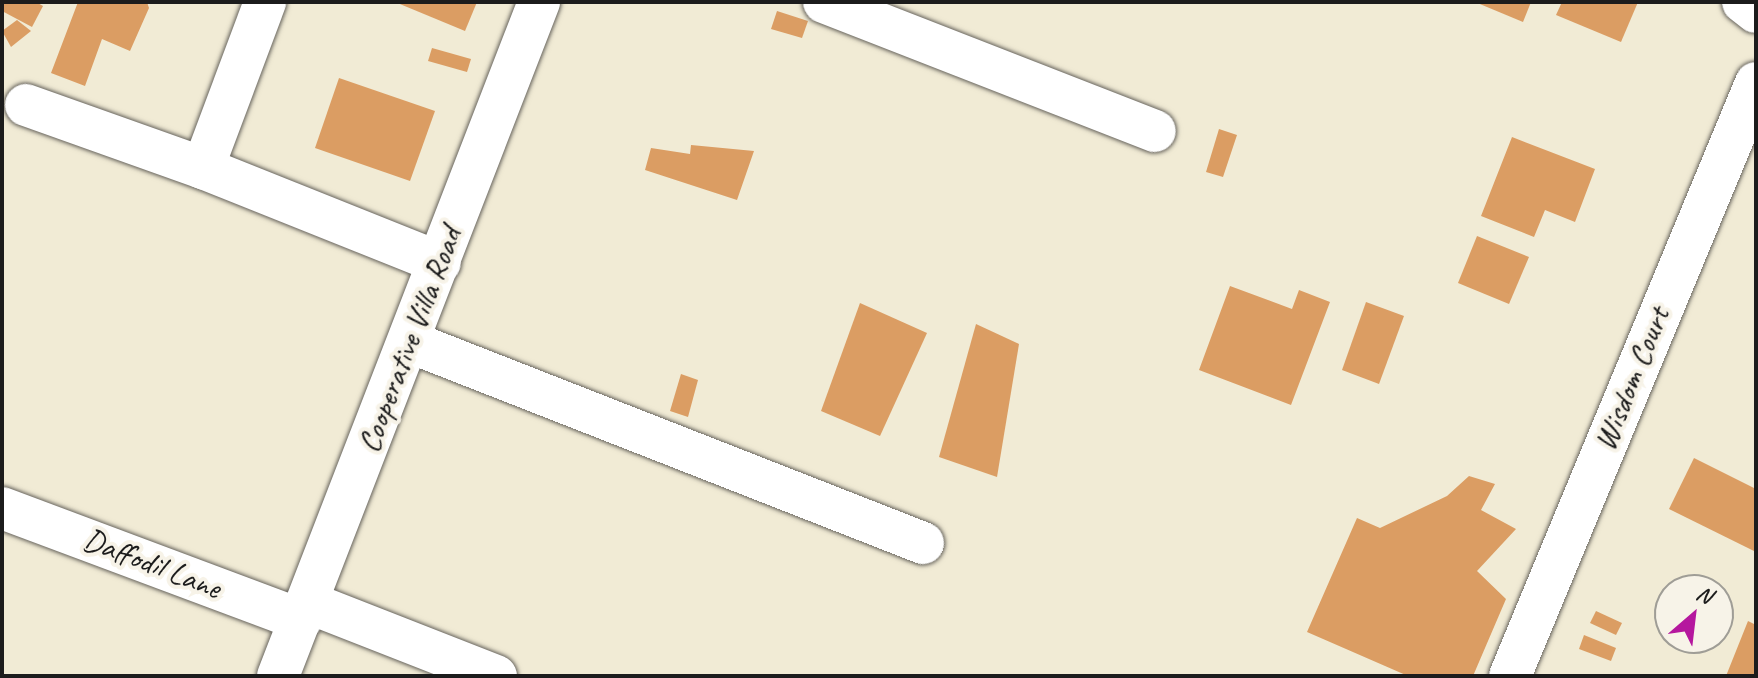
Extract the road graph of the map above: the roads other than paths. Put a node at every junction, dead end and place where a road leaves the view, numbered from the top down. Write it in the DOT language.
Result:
graph roads {
  1 [pos="265,2"];
  2 [pos="539,2"];
  3 [pos="824,2"];
  4 [pos="1743,2"];
  5 [pos="1756,12"];
  6 [pos="1756,83"];
  7 [pos="26,105"];
  8 [pos="1155,131"];
  9 [pos="203,168"];
  10 [pos="440,263"];
  11 [pos="410,342"];
  12 [pos="2,508"];
  13 [pos="923,543"];
  14 [pos="304,611"];
  15 [pos="278,676"];
  16 [pos="496,676"];
  17 [pos="1510,676"];
  1 -- 9 [label="street"];
  2 -- 10 [label="street, Cooperative Villa Road"];
  3 -- 8 [label="street"];
  4 -- 5 [label="street"];
  6 -- 17 [label="street, Wisdom Court"];
  7 -- 9 [label="street"];
  9 -- 10 [label="street"];
  10 -- 11 [label="street, Cooperative Villa Road"];
  11 -- 13 [label="street"];
  11 -- 14 [label="street, Cooperative Villa Road"];
  12 -- 14 [label="street, Daffodil Lane"];
  14 -- 15 [label="street, Cooperative Villa Road"];
  14 -- 16 [label="street, Daffodil Lane"];
}
